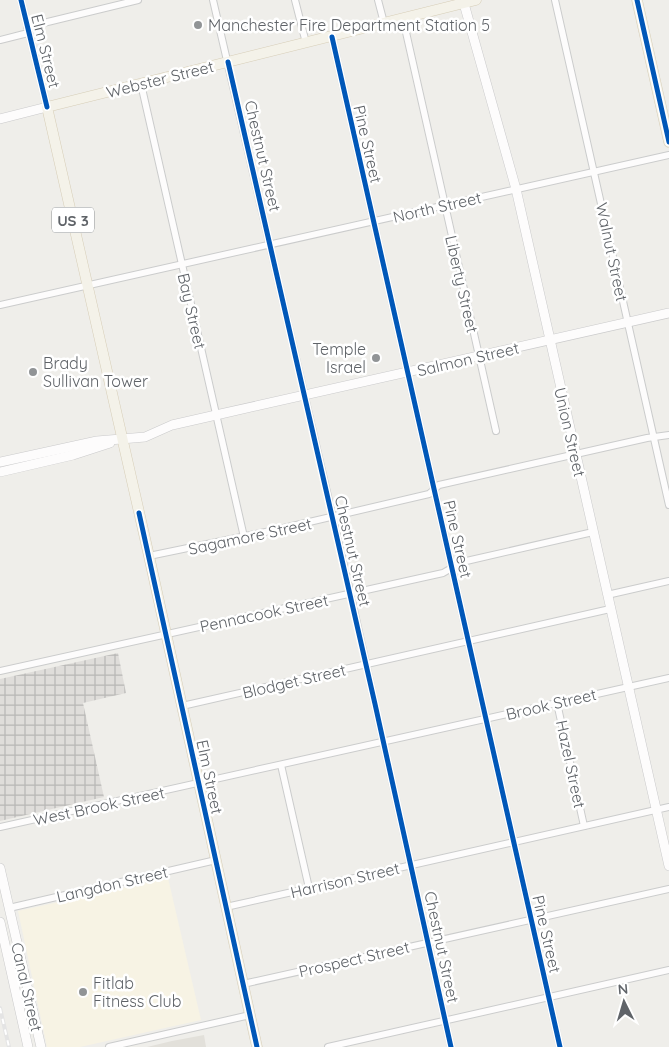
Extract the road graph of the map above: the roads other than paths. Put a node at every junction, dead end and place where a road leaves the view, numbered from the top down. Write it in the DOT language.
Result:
graph roads {
  1 [pos="20,0"];
  2 [pos="138,0"];
  3 [pos="213,0"];
  4 [pos="295,0"];
  5 [pos="378,0"];
  6 [pos="476,0"];
  7 [pos="555,0"];
  8 [pos="637,0"];
  9 [pos="464,1"];
  10 [pos="403,19"];
  11 [pos="384,23"];
  12 [pos="28,30"];
  13 [pos="332,37"];
  14 [pos="0,40"];
  15 [pos="306,43"];
  16 [pos="228,62"];
  17 [pos="141,84"];
  18 [pos="47,107"];
  19 [pos="0,119"];
  20 [pos="669,142"];
  21 [pos="669,155"];
  22 [pos="595,172"];
  23 [pos="516,189"];
  24 [pos="444,205"];
  25 [pos="374,221"];
  26 [pos="270,244"];
  27 [pos="182,264"];
  28 [pos="88,285"];
  29 [pos="0,305"];
  30 [pos="669,313"];
  31 [pos="628,322"];
  32 [pos="550,340"];
  33 [pos="479,357"];
  34 [pos="408,372"];
  35 [pos="304,395"];
  36 [pos="216,415"];
  37 [pos="496,431"];
  38 [pos="669,435"];
  39 [pos="654,438"];
  40 [pos="122,440"];
  41 [pos="576,454"];
  42 [pos="0,462"];
  43 [pos="0,472"];
  44 [pos="434,490"];
  45 [pos="669,505"];
  46 [pos="333,517"];
  47 [pos="593,532"];
  48 [pos="244,537"];
  49 [pos="149,556"];
  50 [pos="453,568"];
  51 [pos="669,582"];
  52 [pos="350,594"];
  53 [pos="607,596"];
  54 [pos="610,609"];
  55 [pos="166,634"];
  56 [pos="469,640"];
  57 [pos="366,664"];
  58 [pos="0,671"];
  59 [pos="669,678"];
  60 [pos="629,687"];
  61 [pos="557,703"];
  62 [pos="182,706"];
  63 [pos="486,719"];
  64 [pos="384,742"];
  65 [pos="282,765"];
  66 [pos="199,784"];
  67 [pos="669,807"];
  68 [pos="656,810"];
  69 [pos="584,826"];
  70 [pos="0,827"];
  71 [pos="514,843"];
  72 [pos="216,860"];
  73 [pos="411,865"];
  74 [pos="669,866"];
  75 [pos="0,868"];
  76 [pos="309,888"];
  77 [pos="669,889"];
  78 [pos="226,907"];
  79 [pos="9,908"];
  80 [pos="531,920"];
  81 [pos="0,922"];
  82 [pos="428,943"];
  83 [pos="669,970"];
  84 [pos="243,984"];
  85 [pos="549,998"];
  86 [pos="250,1016"];
  87 [pos="445,1022"];
  88 [pos="28,1047"];
  89 [pos="42,1047"];
  90 [pos="110,1047"];
  91 [pos="257,1047"];
  92 [pos="328,1047"];
  93 [pos="451,1047"];
  94 [pos="560,1047"];
  1 -- 12 [label="street, Elm Street"];
  2 -- 12 [label="street"];
  3 -- 16 [label="street, Chestnut Street"];
  4 -- 15 [label="street"];
  5 -- 11 [label="street"];
  6 -- 9 [label="main road, Webster Street"];
  7 -- 22 [label="street, Walnut Street"];
  8 -- 20 [label="main road"];
  9 -- 10 [label="main road, Webster Street"];
  9 -- 23 [label="street, Union Street"];
  10 -- 11 [label="main road, Webster Street"];
  10 -- 24 [label="street, Liberty Street"];
  11 -- 13 [label="main road, Webster Street"];
  12 -- 14 [label="street"];
  12 -- 18 [label="street, Elm Street"];
  13 -- 15 [label="main road, Webster Street"];
  13 -- 25 [label="street, Pine Street"];
  15 -- 16 [label="main road, Webster Street"];
  16 -- 17 [label="main road, Webster Street"];
  16 -- 26 [label="street, Chestnut Street"];
  17 -- 18 [label="main road, Webster Street"];
  17 -- 27 [label="street, Bay Street"];
  18 -- 19 [label="street"];
  18 -- 28 [label="main road, Elm Street / US 3"];
  21 -- 22 [label="street, North Street"];
  22 -- 23 [label="street, North Street"];
  22 -- 31 [label="street, Walnut Street"];
  23 -- 24 [label="street, North Street"];
  23 -- 32 [label="street, Union Street"];
  24 -- 25 [label="street, North Street"];
  24 -- 33 [label="street, Liberty Street"];
  25 -- 26 [label="street, North Street"];
  25 -- 34 [label="street, Pine Street"];
  26 -- 27 [label="street, North Street"];
  26 -- 35 [label="street, Chestnut Street"];
  27 -- 28 [label="street, North Street"];
  27 -- 36 [label="street, Bay Street"];
  28 -- 29 [label="street, North Street"];
  28 -- 40 [label="main road, Elm Street / US 3"];
  30 -- 31 [label="street, Salmon Street"];
  31 -- 32 [label="street, Salmon Street"];
  31 -- 39 [label="street, Walnut Street"];
  32 -- 33 [label="street, Salmon Street"];
  32 -- 41 [label="street, Union Street"];
  33 -- 34 [label="street, Salmon Street"];
  33 -- 37 [label="street, Liberty Street"];
  34 -- 35 [label="street, Salmon Street"];
  34 -- 44 [label="street, Pine Street"];
  35 -- 36 [label="street, Salmon Street"];
  35 -- 46 [label="street, Chestnut Street"];
  36 -- 40 [label="street, Salmon Street"];
  36 -- 48 [label="street, Bay Street"];
  38 -- 39 [label="street, Sagamore Street"];
  39 -- 41 [label="street, Sagamore Street"];
  39 -- 45 [label="street, Walnut Street"];
  40 -- 42 [label="street"];
  40 -- 43 [label="street"];
  40 -- 49 [label="main road, Elm Street / US 3"];
  41 -- 44 [label="street, Sagamore Street"];
  41 -- 47 [label="street, Union Street"];
  44 -- 46 [label="street, Sagamore Street"];
  44 -- 50 [label="street, Pine Street"];
  46 -- 48 [label="street, Sagamore Street"];
  46 -- 52 [label="street, Chestnut Street"];
  47 -- 50 [label="street, Pennacook Street"];
  47 -- 53 [label="street, Union Street"];
  48 -- 49 [label="street, Sagamore Street"];
  49 -- 55 [label="main road, Elm Street / US 3"];
  50 -- 52 [label="street, Pennacook Street"];
  50 -- 56 [label="street, Pine Street"];
  51 -- 53 [label="street"];
  52 -- 55 [label="street, Pennacook Street"];
  52 -- 57 [label="street, Chestnut Street"];
  53 -- 54 [label="street, Union Street"];
  54 -- 56 [label="street, Blodget Street"];
  54 -- 60 [label="street, Union Street"];
  55 -- 58 [label="street, Pennacook Street"];
  55 -- 62 [label="main road, Elm Street / US 3"];
  56 -- 57 [label="street, Blodget Street"];
  56 -- 63 [label="street, Pine Street"];
  57 -- 62 [label="street, Blodget Street"];
  57 -- 64 [label="street, Chestnut Street"];
  59 -- 60 [label="street, Brook Street"];
  60 -- 61 [label="street, Brook Street"];
  60 -- 68 [label="street, Union Street"];
  61 -- 63 [label="street, Brook Street"];
  61 -- 69 [label="street, Hazel Street"];
  62 -- 66 [label="main road, Elm Street / US 3"];
  63 -- 64 [label="street, Brook Street"];
  63 -- 71 [label="street, Pine Street"];
  64 -- 65 [label="street, Brook Street"];
  64 -- 73 [label="street, Chestnut Street"];
  65 -- 66 [label="street, Brook Street"];
  65 -- 76 [label="street"];
  66 -- 70 [label="street, West Brook Street"];
  66 -- 72 [label="main road, Elm Street / US 3"];
  67 -- 68 [label="street, Harrison Street"];
  68 -- 69 [label="street, Harrison Street"];
  68 -- 74 [label="street, Union Street"];
  69 -- 71 [label="street, Harrison Street"];
  71 -- 73 [label="street, Harrison Street"];
  71 -- 80 [label="street, Pine Street"];
  72 -- 78 [label="main road, Elm Street / US 3"];
  72 -- 79 [label="street, Langdon Street"];
  73 -- 76 [label="street, Harrison Street"];
  73 -- 82 [label="street, Chestnut Street"];
  75 -- 79 [label="street, Canal Street"];
  76 -- 78 [label="street, Harrison Street"];
  77 -- 80 [label="street, Prospect Street"];
  78 -- 84 [label="main road, Elm Street / US 3"];
  79 -- 89 [label="street, Canal Street"];
  80 -- 82 [label="street, Prospect Street"];
  80 -- 85 [label="street, Pine Street"];
  81 -- 88 [label="street, Canal Street"];
  82 -- 84 [label="street, Prospect Street"];
  82 -- 87 [label="street, Chestnut Street"];
  83 -- 85 [label="street"];
  84 -- 86 [label="main road, Elm Street / US 3"];
  85 -- 87 [label="street"];
  85 -- 94 [label="street, Pine Street"];
  86 -- 90 [label="street"];
  86 -- 91 [label="main road, Elm Street / US 3"];
  87 -- 92 [label="street"];
  87 -- 93 [label="street, Chestnut Street"];
}
